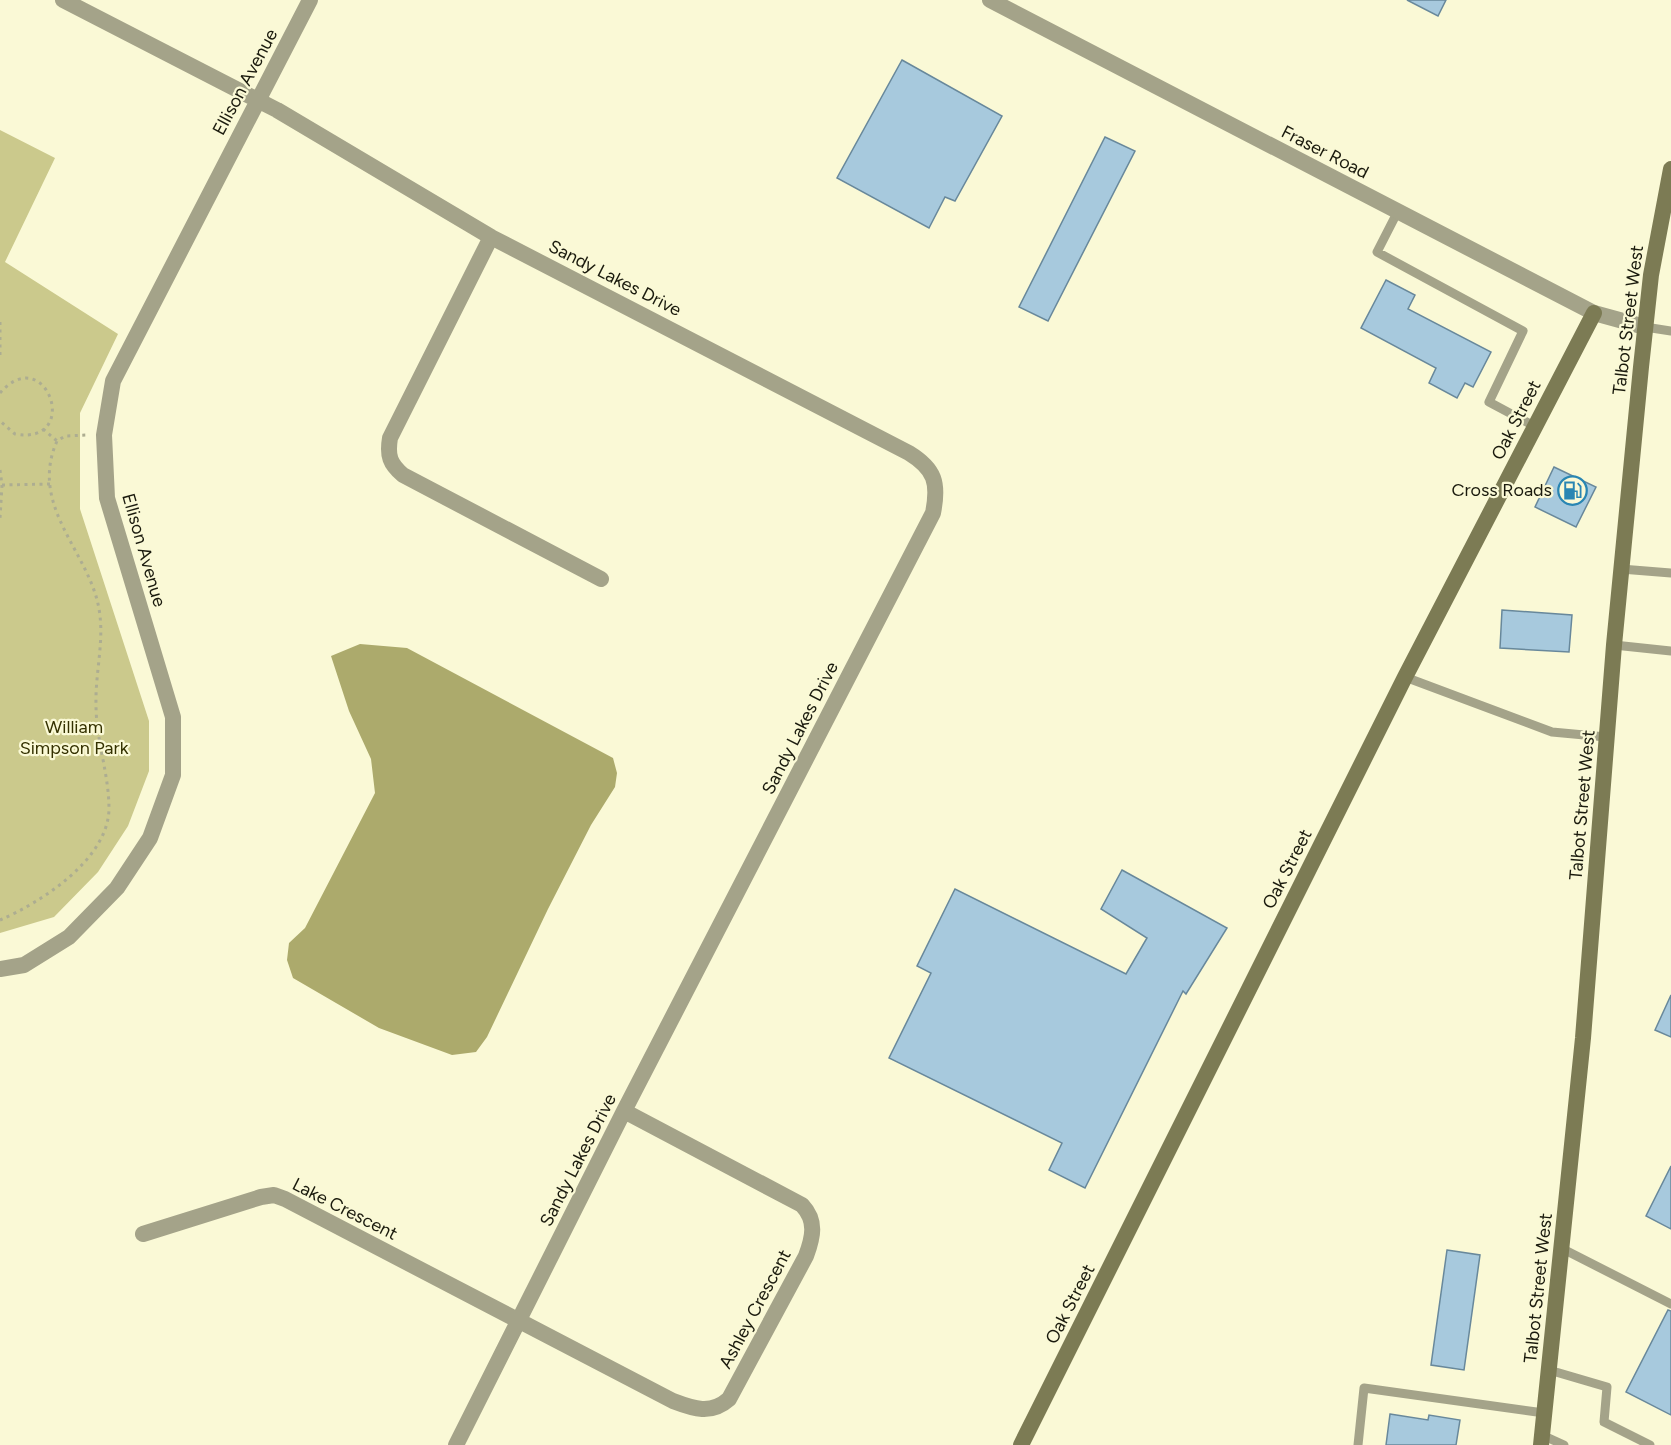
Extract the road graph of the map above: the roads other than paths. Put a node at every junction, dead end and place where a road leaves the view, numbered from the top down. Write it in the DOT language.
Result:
graph roads {
  1 [pos="63,0"];
  2 [pos="310,0"];
  3 [pos="990,0"];
  4 [pos="258,101"];
  5 [pos="1671,169"];
  6 [pos="1398,212"];
  7 [pos="491,237"];
  8 [pos="1593,313"];
  9 [pos="1646,327"];
  10 [pos="1671,332"];
  11 [pos="1534,426"];
  12 [pos="1621,569"];
  13 [pos="1671,573"];
  14 [pos="601,579"];
  15 [pos="1614,645"];
  16 [pos="1671,651"];
  17 [pos="1406,677"];
  18 [pos="1606,737"];
  19 [pos="0,969"];
  20 [pos="624,1111"];
  21 [pos="143,1234"];
  22 [pos="1562,1248"];
  23 [pos="1671,1304"];
  24 [pos="519,1321"];
  25 [pos="1549,1370"];
  26 [pos="1544,1413"];
  27 [pos="1542,1440"];
  28 [pos="456,1445"];
  29 [pos="1021,1445"];
  30 [pos="1359,1445"];
  31 [pos="1564,1445"];
  32 [pos="1650,1445"];
  1 -- 4 [label="street, Sandy Lakes Drive"];
  2 -- 4 [label="street, Ellison Avenue"];
  3 -- 6 [label="street, Fraser Road"];
  4 -- 7 [label="street, Sandy Lakes Drive"];
  4 -- 19 [label="street, Ellison Avenue"];
  5 -- 9 [label="main road, Talbot Street West"];
  6 -- 8 [label="street, Fraser Road"];
  6 -- 11 [label="lane"];
  7 -- 14 [label="street"];
  7 -- 20 [label="street, Sandy Lakes Drive"];
  8 -- 9 [label="street, Fraser Road"];
  8 -- 11 [label="main road, Oak Street"];
  9 -- 10 [label="lane"];
  9 -- 12 [label="main road, Talbot Street West"];
  11 -- 17 [label="main road, Oak Street"];
  12 -- 13 [label="lane"];
  12 -- 15 [label="main road, Talbot Street West"];
  15 -- 16 [label="lane"];
  15 -- 18 [label="main road, Talbot Street West"];
  17 -- 18 [label="lane"];
  17 -- 29 [label="main road, Oak Street"];
  18 -- 22 [label="main road, Talbot Street West"];
  20 -- 24 [label="street, Sandy Lakes Drive"];
  20 -- 24 [label="street, Ashley Crescent"];
  21 -- 24 [label="street, Lake Crescent"];
  22 -- 23 [label="lane"];
  22 -- 25 [label="main road, Talbot Street West"];
  24 -- 28 [label="street, Sandy Lakes Drive"];
  25 -- 26 [label="main road, Talbot Street West"];
  25 -- 32 [label="lane"];
  26 -- 27 [label="main road, Talbot Street West"];
  26 -- 30 [label="lane"];
  27 -- 31 [label="lane"];
}
